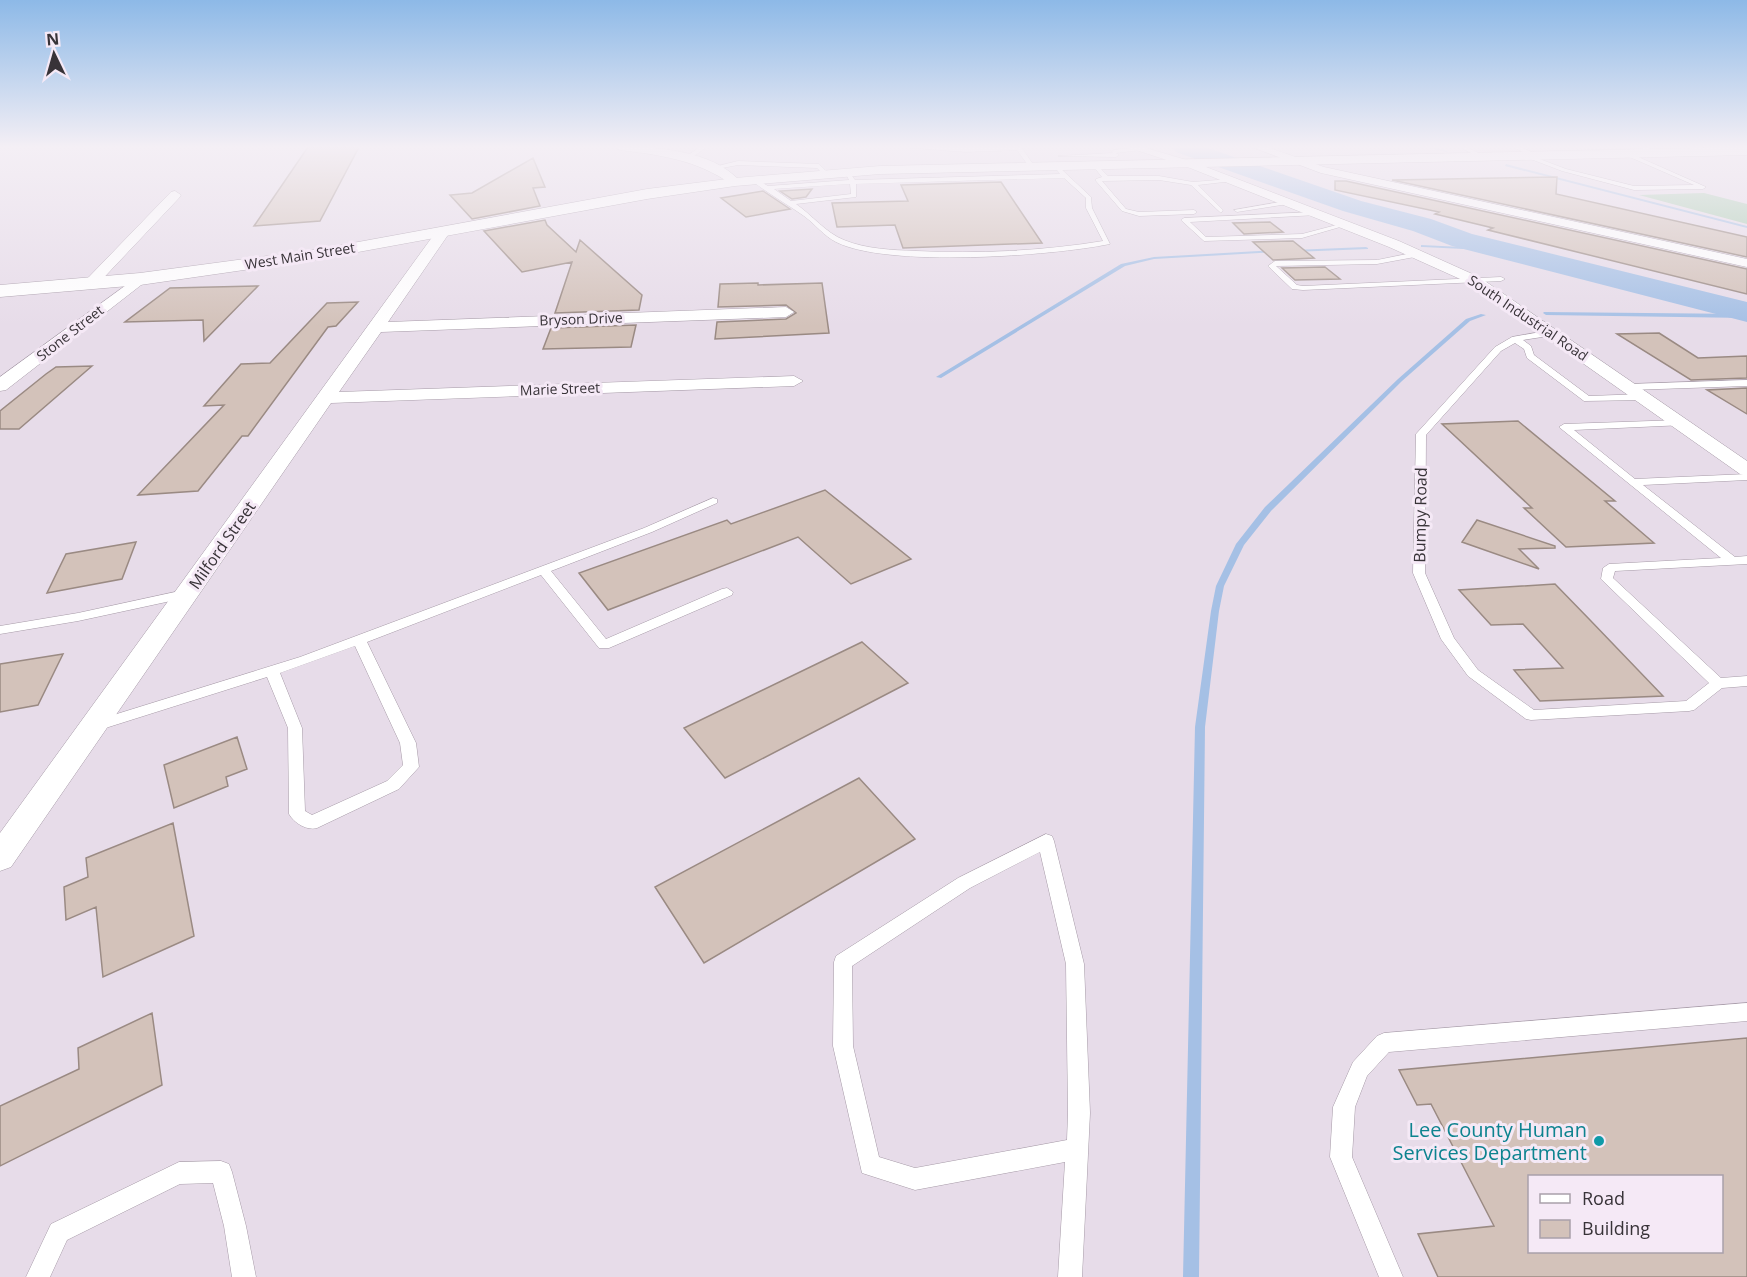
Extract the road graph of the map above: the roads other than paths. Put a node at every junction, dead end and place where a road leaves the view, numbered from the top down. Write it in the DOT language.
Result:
graph roads {
  1 [pos="164,207"];
  2 [pos="579,207"];
  3 [pos="795,207"];
  4 [pos="1089,207"];
  5 [pos="1121,207"];
  6 [pos="1216,207"];
  7 [pos="1280,207"];
  8 [pos="1491,207"];
  9 [pos="1287,210"];
  10 [pos="1221,211"];
  11 [pos="1296,222"];
  12 [pos="1344,225"];
  13 [pos="1304,228"];
  14 [pos="443,232"];
  15 [pos="1311,234"];
  16 [pos="1417,254"];
  17 [pos="1377,262"];
  18 [pos="1747,263"];
  19 [pos="140,279"];
  20 [pos="1501,279"];
  21 [pos="1474,280"];
  22 [pos="1407,283"];
  23 [pos="90,284"];
  24 [pos="0,291"];
  25 [pos="786,312"];
  26 [pos="376,327"];
  27 [pos="1552,333"];
  28 [pos="1515,339"];
  29 [pos="794,381"];
  30 [pos="1747,383"];
  31 [pos="0,386"];
  32 [pos="1630,387"];
  33 [pos="1644,397"];
  34 [pos="326,398"];
  35 [pos="1680,423"];
  36 [pos="1747,470"];
  37 [pos="1747,477"];
  38 [pos="1633,482"];
  39 [pos="713,501"];
  40 [pos="1747,560"];
  41 [pos="1732,561"];
  42 [pos="543,570"];
  43 [pos="726,592"];
  44 [pos="189,593"];
  45 [pos="0,630"];
  46 [pos="359,640"];
  47 [pos="272,670"];
  48 [pos="1747,681"];
  49 [pos="1718,683"];
  50 [pos="94,727"];
  51 [pos="0,858"];
  52 [pos="1747,1012"];
  53 [pos="1077,1149"];
  54 [pos="38,1277"];
  55 [pos="244,1277"];
  56 [pos="1070,1277"];
  57 [pos="1391,1277"];
  1 -- 23 [label="street"];
  2 -- 14 [label="main road, West Main Street"];
  3 -- 4 [label="lane"];
  5 -- 10 [label="lane"];
  6 -- 10 [label="lane"];
  7 -- 9 [label="street, South Industrial Road"];
  8 -- 18 [label="street"];
  9 -- 10 [label="lane"];
  9 -- 11 [label="lane"];
  9 -- 12 [label="street, South Industrial Road"];
  9 -- 15 [label="lane"];
  12 -- 15 [label="lane"];
  12 -- 16 [label="street, South Industrial Road"];
  13 -- 15 [label="lane"];
  14 -- 19 [label="main road, West Main Street"];
  14 -- 26 [label="street, Milford Street"];
  16 -- 17 [label="lane"];
  16 -- 21 [label="street, South Industrial Road"];
  17 -- 22 [label="lane"];
  17 -- 22 [label="lane"];
  19 -- 23 [label="main road, West Main Street"];
  19 -- 31 [label="street, Stone Street"];
  20 -- 21 [label="lane"];
  21 -- 22 [label="lane"];
  21 -- 27 [label="street, South Industrial Road"];
  23 -- 24 [label="main road, West Main Street"];
  25 -- 26 [label="street, Bryson Drive"];
  26 -- 34 [label="street, Milford Street"];
  27 -- 28 [label="lane, Bumpy Road"];
  27 -- 32 [label="street, South Industrial Road"];
  28 -- 33 [label="lane"];
  28 -- 49 [label="lane, Bumpy Road"];
  29 -- 34 [label="street, Marie Street"];
  30 -- 32 [label="lane"];
  32 -- 33 [label="street, South Industrial Road"];
  33 -- 35 [label="street, South Industrial Road"];
  34 -- 44 [label="street, Milford Street"];
  35 -- 36 [label="street, South Industrial Road"];
  35 -- 38 [label="lane"];
  37 -- 38 [label="lane"];
  38 -- 41 [label="lane"];
  39 -- 42 [label="lane"];
  40 -- 41 [label="lane"];
  41 -- 49 [label="lane"];
  42 -- 43 [label="lane"];
  42 -- 46 [label="lane"];
  44 -- 45 [label="lane"];
  44 -- 50 [label="street, Milford Street"];
  46 -- 47 [label="lane"];
  46 -- 47 [label="lane"];
  47 -- 50 [label="lane"];
  48 -- 49 [label="lane"];
  50 -- 51 [label="street, Milford Street"];
  52 -- 57 [label="lane"];
  53 -- 53 [label="lane"];
  53 -- 56 [label="lane"];
  54 -- 55 [label="lane"];
}
